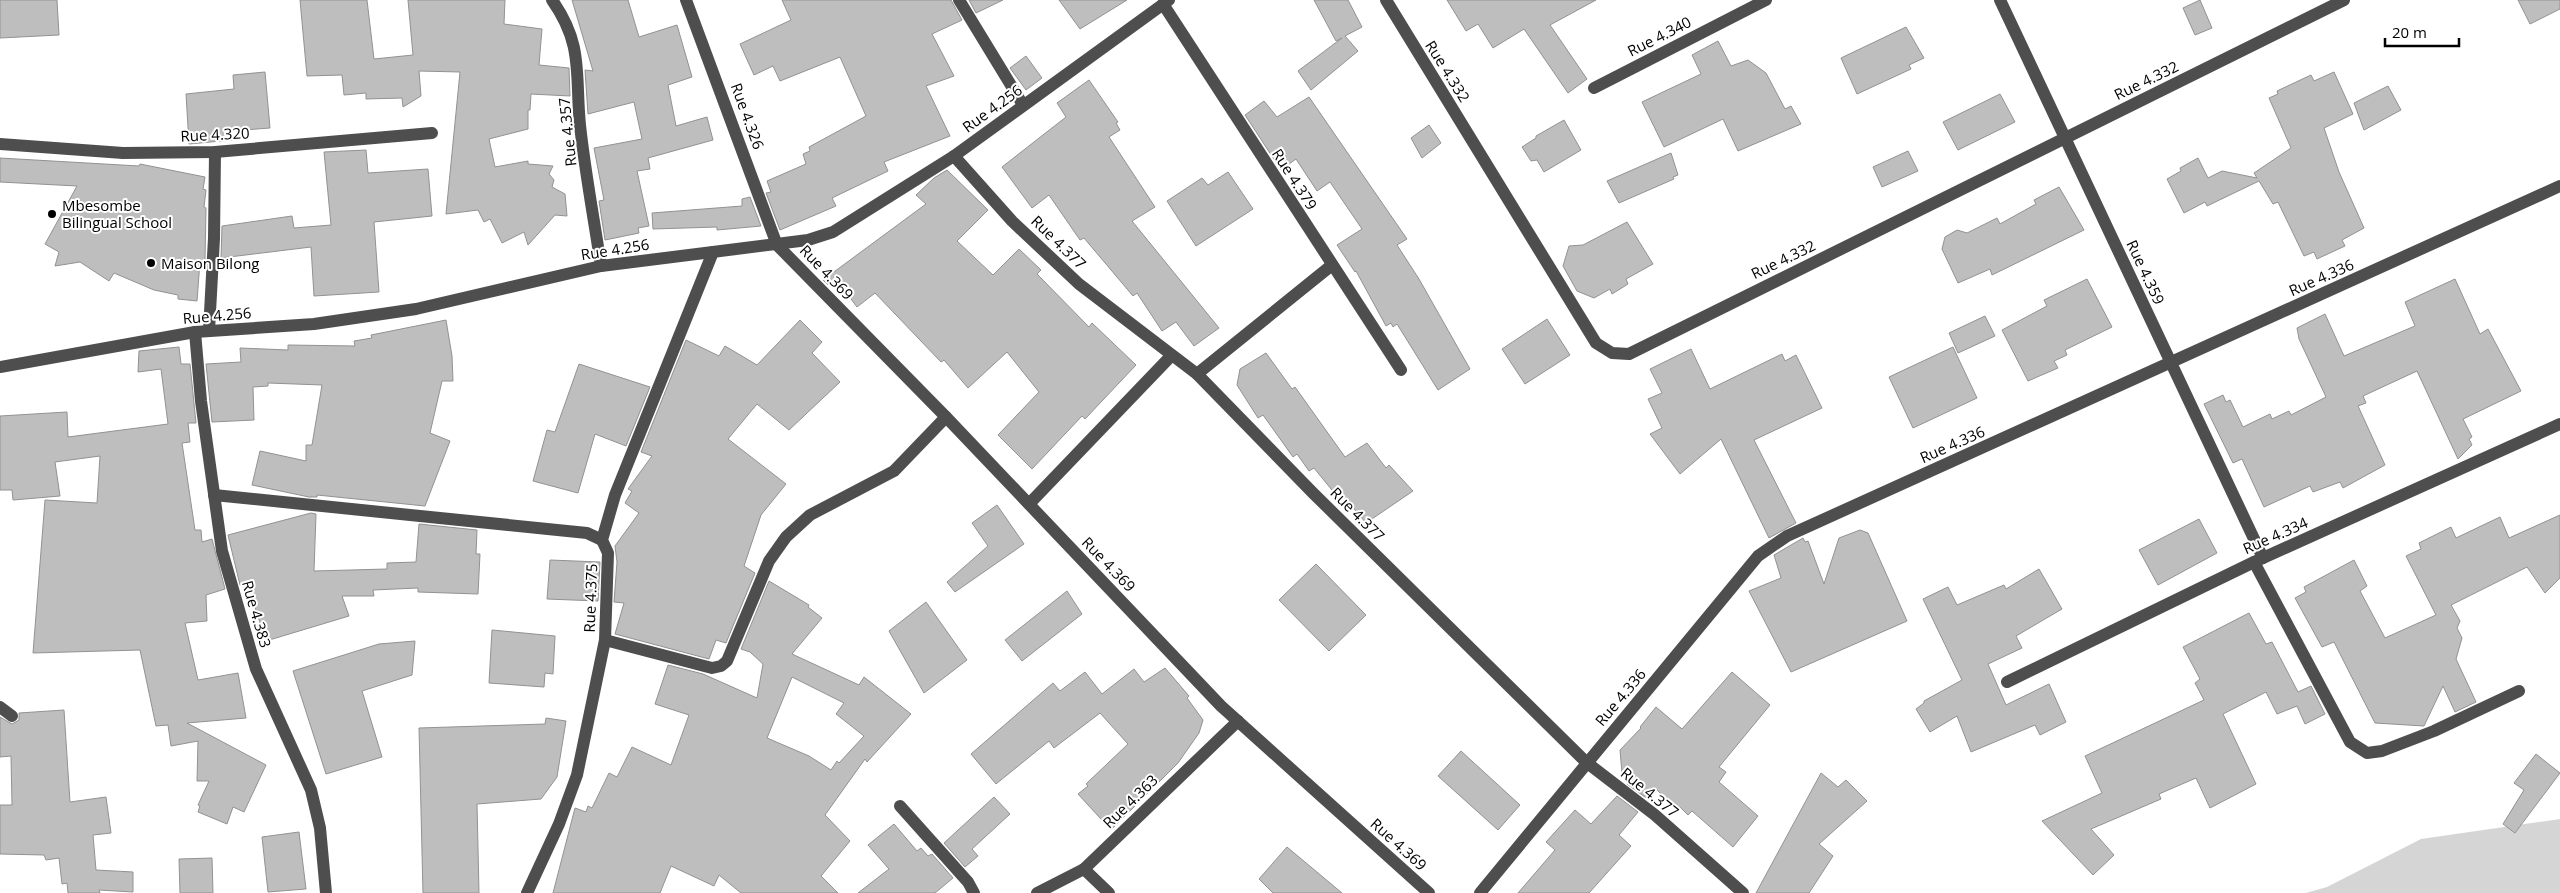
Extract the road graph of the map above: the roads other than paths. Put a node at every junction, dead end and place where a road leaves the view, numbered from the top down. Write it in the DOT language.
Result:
graph roads {
  1 [pos="552,0"];
  2 [pos="686,0"];
  3 [pos="959,0"];
  4 [pos="1386,0"];
  5 [pos="1766,0"];
  6 [pos="2000,0"];
  7 [pos="2344,0"];
  8 [pos="1166,2"];
  9 [pos="1594,88"];
  10 [pos="1023,105"];
  11 [pos="432,133"];
  12 [pos="2065,138"];
  13 [pos="0,144"];
  14 [pos="215,152"];
  15 [pos="954,156"];
  16 [pos="2560,186"];
  17 [pos="778,245"];
  18 [pos="714,252"];
  19 [pos="1332,265"];
  20 [pos="601,266"];
  21 [pos="209,331"];
  22 [pos="195,332"];
  23 [pos="1171,356"];
  24 [pos="2171,362"];
  25 [pos="0,367"];
  26 [pos="1401,370"];
  27 [pos="1197,374"];
  28 [pos="946,417"];
  29 [pos="2560,424"];
  30 [pos="214,495"];
  31 [pos="1030,504"];
  32 [pos="602,540"];
  33 [pos="2259,560"];
  34 [pos="605,640"];
  35 [pos="2007,682"];
  36 [pos="2519,691"];
  37 [pos="0,707"];
  38 [pos="12,716"];
  39 [pos="1238,721"];
  40 [pos="1586,762"];
  41 [pos="900,806"];
  42 [pos="1084,869"];
  43 [pos="326,893"];
  44 [pos="527,893"];
  45 [pos="974,893"];
  46 [pos="1037,893"];
  47 [pos="1110,893"];
  48 [pos="1429,893"];
  49 [pos="1480,893"];
  50 [pos="1743,893"];
  1 -- 20 [label="street, Rue 4.357"];
  2 -- 17 [label="street, Rue 4.326"];
  3 -- 10 [label="street"];
  4 -- 12 [label="street, Rue 4.332"];
  5 -- 9 [label="street, Rue 4.340"];
  6 -- 12 [label="street, Rue 4.359"];
  7 -- 12 [label="street, Rue 4.332"];
  8 -- 10 [label="street, Rue 4.256"];
  8 -- 19 [label="street, Rue 4.379"];
  10 -- 15 [label="street, Rue 4.256"];
  11 -- 14 [label="street, Rue 4.320"];
  12 -- 24 [label="street, Rue 4.359"];
  13 -- 14 [label="street, Rue 4.320"];
  14 -- 21 [label="street"];
  15 -- 17 [label="street, Rue 4.256"];
  15 -- 23 [label="street, Rue 4.377"];
  16 -- 24 [label="street, Rue 4.336"];
  17 -- 18 [label="street, Rue 4.256"];
  17 -- 28 [label="street, Rue 4.369"];
  18 -- 20 [label="street, Rue 4.256"];
  18 -- 32 [label="street, Rue 4.375"];
  19 -- 26 [label="street, Rue 4.379"];
  19 -- 27 [label="street"];
  20 -- 21 [label="street, Rue 4.256"];
  21 -- 22 [label="street, Rue 4.256"];
  22 -- 25 [label="street, Rue 4.256"];
  22 -- 30 [label="street, Rue 4.383"];
  23 -- 27 [label="street, Rue 4.377"];
  23 -- 31 [label="street"];
  24 -- 33 [label="street, Rue 4.359"];
  24 -- 40 [label="street, Rue 4.336"];
  27 -- 40 [label="street, Rue 4.377"];
  28 -- 31 [label="street, Rue 4.369"];
  28 -- 34 [label="street"];
  29 -- 33 [label="street, Rue 4.334"];
  30 -- 32 [label="street"];
  30 -- 43 [label="street, Rue 4.383"];
  31 -- 39 [label="street, Rue 4.369"];
  32 -- 34 [label="street, Rue 4.375"];
  33 -- 35 [label="street, Rue 4.334"];
  33 -- 36 [label="street, Rue 4.359"];
  34 -- 44 [label="street, Rue 4.375"];
  37 -- 38 [label="street"];
  39 -- 42 [label="street, Rue 4.363"];
  39 -- 48 [label="street, Rue 4.369"];
  40 -- 49 [label="street, Rue 4.336"];
  40 -- 50 [label="street, Rue 4.377"];
  41 -- 45 [label="street"];
  42 -- 46 [label="street, Rue 4.363"];
  42 -- 47 [label="street"];
}
